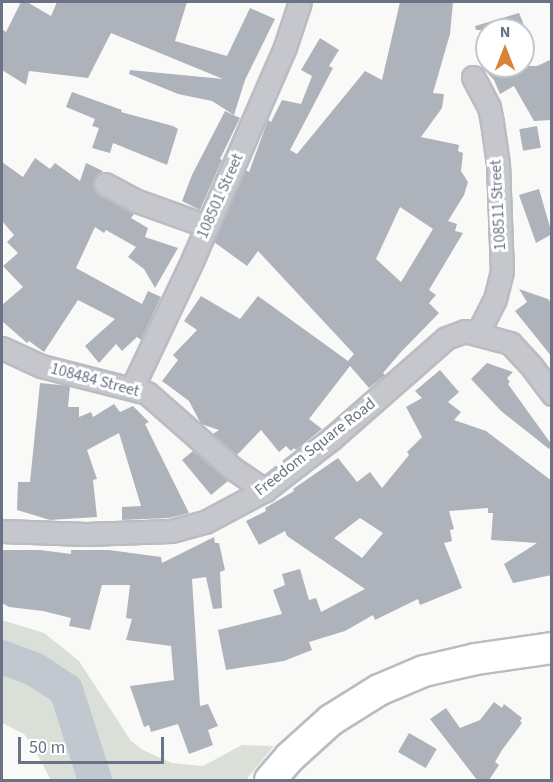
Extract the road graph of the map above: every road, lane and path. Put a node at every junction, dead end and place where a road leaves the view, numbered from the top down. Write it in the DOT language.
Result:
graph roads {
  1 [pos="300,2"];
  2 [pos="473,77"];
  3 [pos="105,184"];
  4 [pos="207,226"];
  5 [pos="478,333"];
  6 [pos="2,348"];
  7 [pos="132,388"];
  8 [pos="552,394"];
  9 [pos="265,490"];
  10 [pos="2,531"];
  11 [pos="552,648"];
  12 [pos="270,780"];
  1 -- 4 [label="street, 108501 Street"];
  2 -- 5 [label="street, 108511 Street"];
  3 -- 4 [label="street"];
  4 -- 7 [label="street, 108501 Street"];
  5 -- 8 [label="street, Freedom Square Road"];
  5 -- 9 [label="street, Freedom Square Road"];
  6 -- 7 [label="street, 108484 Street"];
  7 -- 9 [label="street, 108484 Street"];
  9 -- 10 [label="street, Freedom Square Road"];
  11 -- 12 [label="street"];
}
